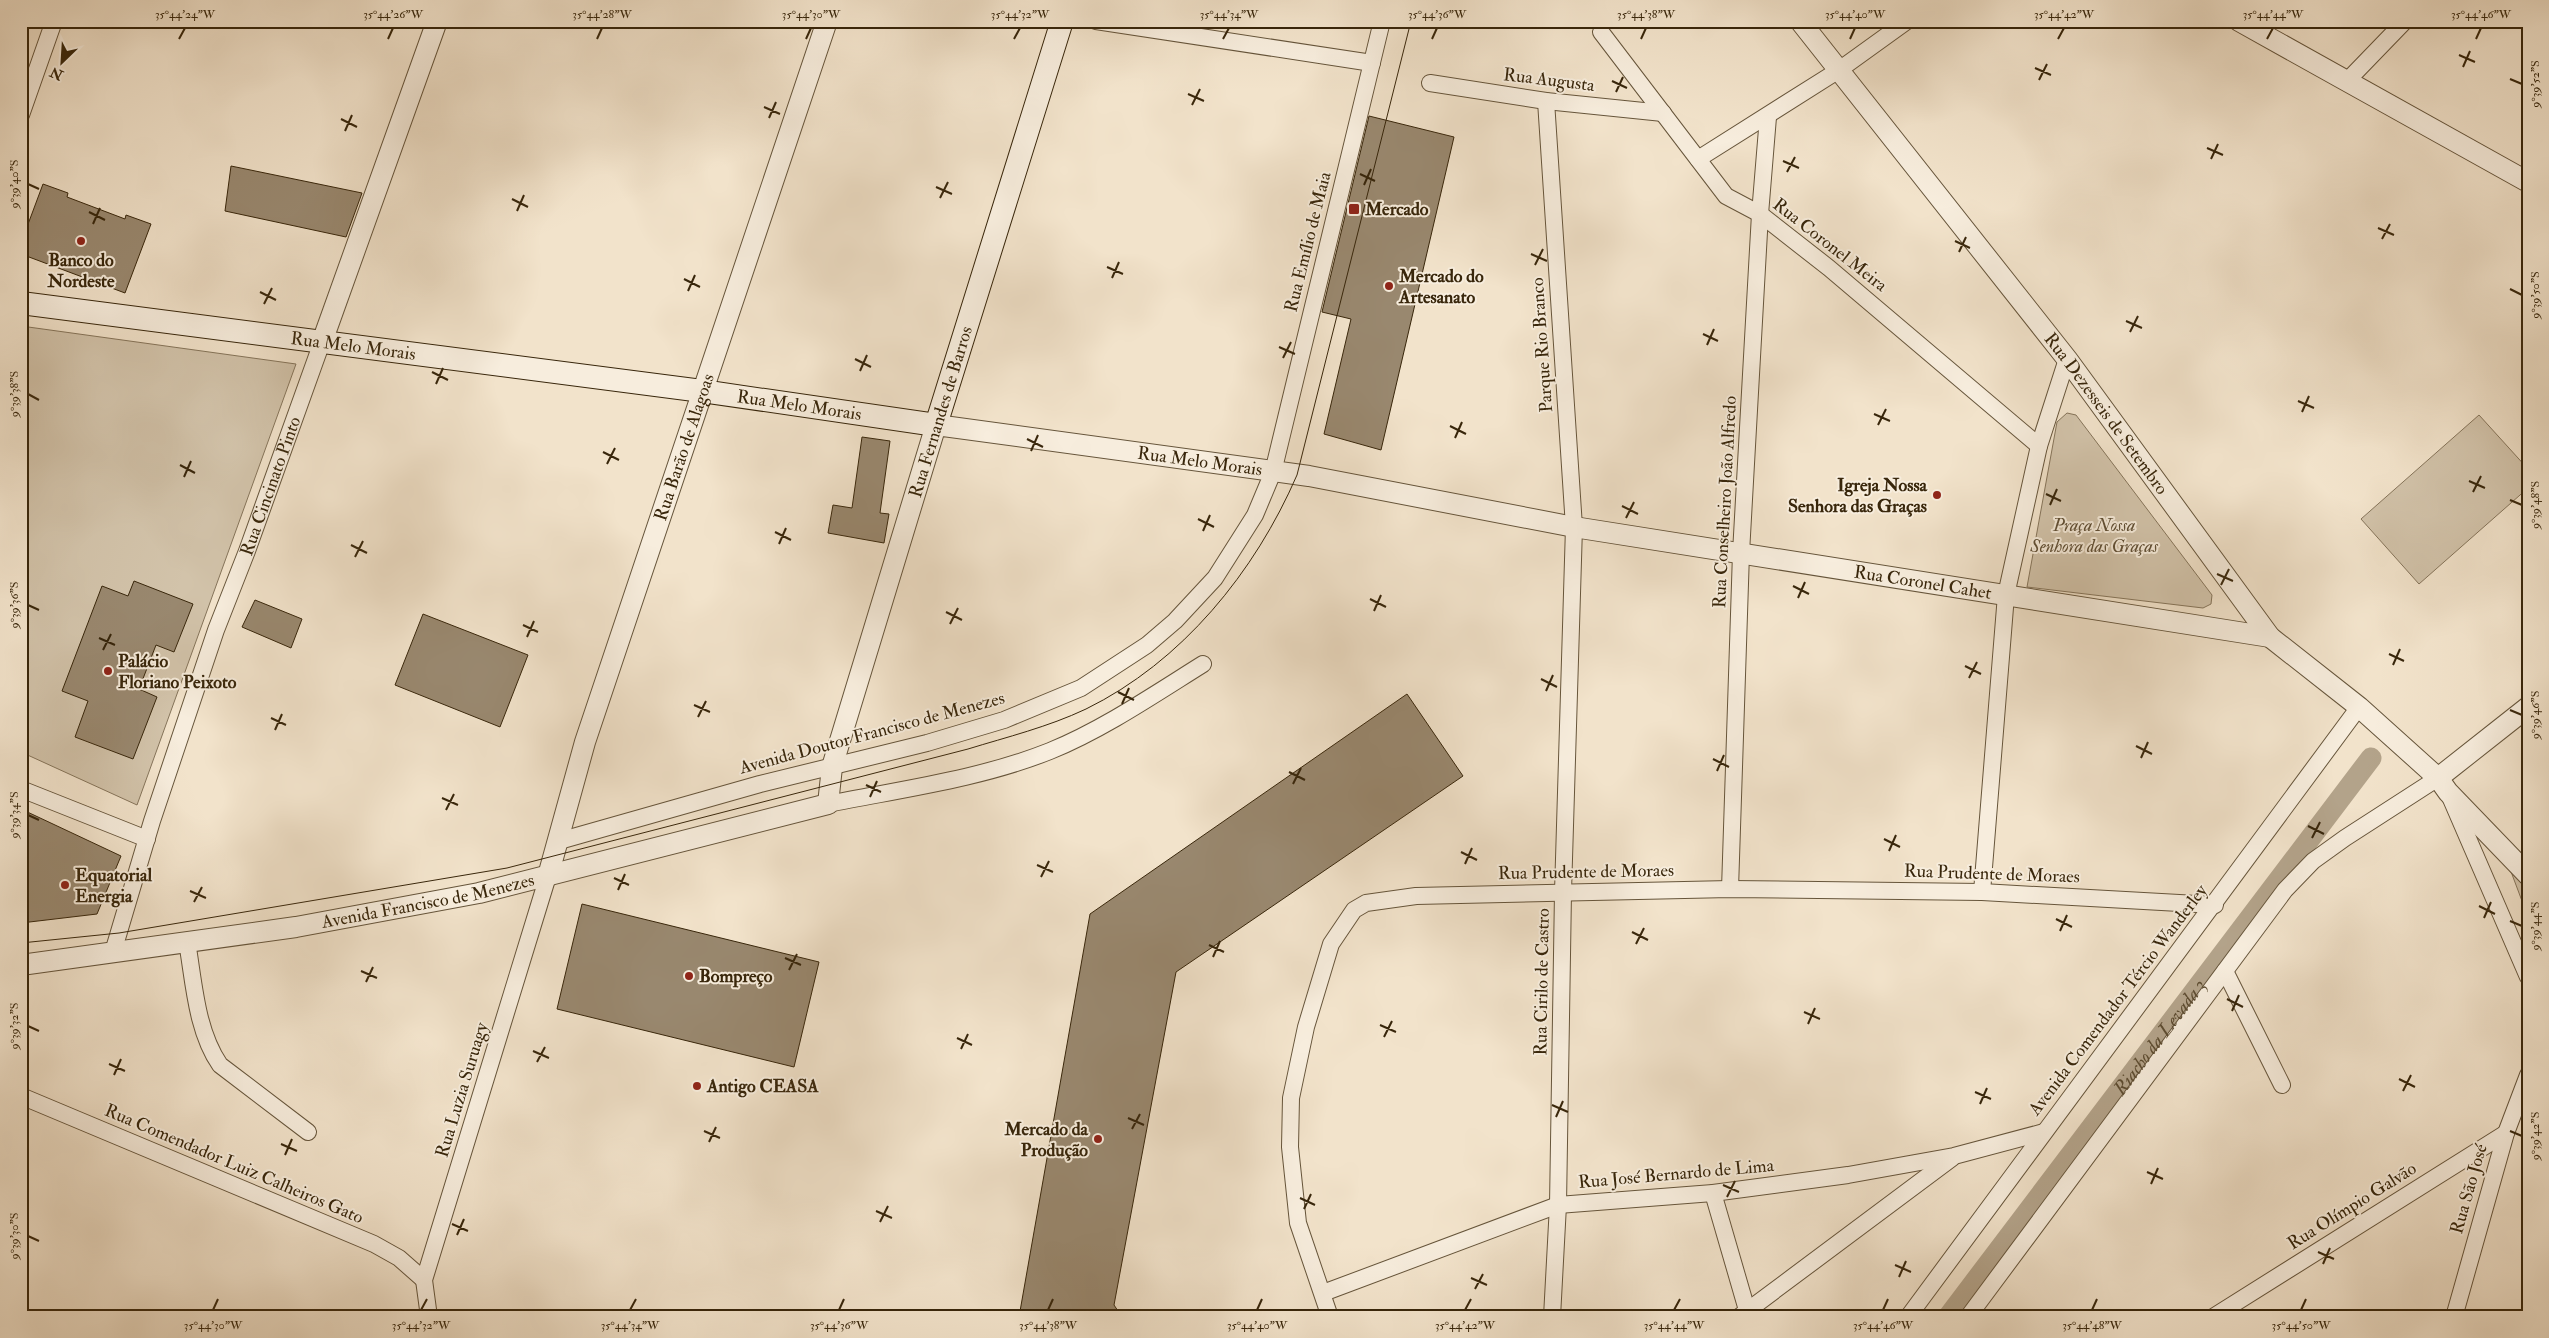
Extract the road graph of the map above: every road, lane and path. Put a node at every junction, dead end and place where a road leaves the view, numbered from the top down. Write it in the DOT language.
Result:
graph roads {
  1 [pos="54,21"];
  2 [pos="437,21"];
  3 [pos="827,21"];
  4 [pos="1062,21"];
  5 [pos="1096,21"];
  6 [pos="1382,21"];
  7 [pos="1800,21"];
  8 [pos="1906,21"];
  9 [pos="2239,21"];
  10 [pos="2406,21"];
  11 [pos="1601,32"];
  12 [pos="1372,63"];
  13 [pos="1839,70"];
  14 [pos="2347,81"];
  15 [pos="1430,83"];
  16 [pos="1546,101"];
  17 [pos="1663,113"];
  18 [pos="21,115"];
  19 [pos="1768,117"];
  20 [pos="1698,159"];
  21 [pos="2528,182"];
  22 [pos="1760,214"];
  23 [pos="21,303"];
  24 [pos="322,342"];
  25 [pos="2067,359"];
  26 [pos="702,391"];
  27 [pos="936,425"];
  28 [pos="2039,446"];
  29 [pos="1273,472"];
  30 [pos="1574,527"];
  31 [pos="1741,553"];
  32 [pos="2006,595"];
  33 [pos="2270,637"];
  34 [pos="1203,664"];
  35 [pos="2359,707"];
  36 [pos="2528,707"];
  37 [pos="832,767"];
  38 [pos="2443,785"];
  39 [pos="21,789"];
  40 [pos="828,804"];
  41 [pos="152,821"];
  42 [pos="124,830"];
  43 [pos="147,839"];
  44 [pos="559,841"];
  45 [pos="2528,875"];
  46 [pos="548,876"];
  47 [pos="1730,889"];
  48 [pos="1563,892"];
  49 [pos="1982,892"];
  50 [pos="2215,905"];
  51 [pos="187,942"];
  52 [pos="113,952"];
  53 [pos="21,965"];
  54 [pos="2225,971"];
  55 [pos="2528,977"];
  56 [pos="2528,1075"];
  57 [pos="2282,1085"];
  58 [pos="21,1096"];
  59 [pos="308,1132"];
  60 [pos="2044,1132"];
  61 [pos="2506,1133"];
  62 [pos="1954,1156"];
  63 [pos="1713,1193"];
  64 [pos="1558,1205"];
  65 [pos="424,1280"];
  66 [pos="1323,1294"];
  67 [pos="1745,1315"];
  68 [pos="2216,1315"];
  69 [pos="429,1317"];
  70 [pos="1330,1317"];
  71 [pos="1552,1317"];
  72 [pos="1908,1317"];
  73 [pos="1968,1317"];
  74 [pos="2454,1317"];
  1 -- 18 [label="street"];
  2 -- 24 [label="street, Rua Cincinato Pinto"];
  3 -- 26 [label="street, Rua Barão de Alagoas"];
  4 -- 27 [label="main road, Rua Fernandes de Barros"];
  5 -- 12 [label="street"];
  6 -- 12 [label="street, Rua Emílio de Maia"];
  7 -- 13 [label="street, Rua Dezesseis de Setembro"];
  8 -- 13 [label="street"];
  9 -- 14 [label="street"];
  10 -- 14 [label="street"];
  11 -- 17 [label="street, Rua Coronel Meira"];
  12 -- 29 [label="street, Rua Emílio de Maia"];
  13 -- 19 [label="street"];
  13 -- 25 [label="street, Rua Dezesseis de Setembro"];
  14 -- 21 [label="street"];
  15 -- 16 [label="street, Rua Augusta"];
  16 -- 17 [label="street, Rua Augusta"];
  16 -- 30 [label="street, Parque Rio Branco"];
  17 -- 20 [label="street, Rua Coronel Meira"];
  19 -- 20 [label="street"];
  19 -- 22 [label="street, Rua Conselheiro João Alfredo"];
  20 -- 22 [label="street, Rua Coronel Meira"];
  22 -- 28 [label="street, Rua Coronel Meira"];
  22 -- 31 [label="street, Rua Conselheiro João Alfredo"];
  23 -- 24 [label="main road, Rua Melo Morais"];
  24 -- 26 [label="main road, Rua Melo Morais"];
  24 -- 41 [label="street, Rua Cincinato Pinto"];
  25 -- 28 [label="street"];
  25 -- 33 [label="street, Rua Dezesseis de Setembro"];
  26 -- 27 [label="main road, Rua Melo Morais"];
  26 -- 44 [label="street, Rua Barão de Alagoas"];
  27 -- 29 [label="street, Rua Melo Morais"];
  27 -- 37 [label="street, Rua Fernandes de Barros"];
  28 -- 32 [label="street"];
  29 -- 30 [label="street, Rua Melo Morais"];
  29 -- 37 [label="street, Avenida Doutor Francisco de Menezes"];
  30 -- 31 [label="street, Rua Coronel Cahet"];
  30 -- 48 [label="street, Rua Cirilo de Castro"];
  31 -- 32 [label="street, Rua Coronel Cahet"];
  31 -- 47 [label="street, Rua Conselheiro João Alfredo"];
  32 -- 33 [label="street, Rua Coronel Cahet"];
  32 -- 49 [label="street"];
  33 -- 35 [label="street, Rua Dezesseis de Setembro"];
  34 -- 40 [label="street"];
  35 -- 38 [label="street, Rua Dezesseis de Setembro"];
  35 -- 50 [label="street, Avenida Comendador Tércio Wanderley"];
  36 -- 38 [label="street"];
  37 -- 40 [label="street, Rua Fernandes de Barros"];
  37 -- 44 [label="street, Avenida Doutor Francisco de Menezes"];
  38 -- 45 [label="street, Rua Dezesseis de Setembro"];
  38 -- 54 [label="street"];
  38 -- 55 [label="street"];
  39 -- 42 [label="street"];
  40 -- 46 [label="street, Avenida Francisco de Menezes"];
  41 -- 42 [label="street"];
  41 -- 43 [label="street, Rua Cincinato Pinto"];
  42 -- 43 [label="street"];
  43 -- 52 [label="street, Rua Cincinato Pinto"];
  44 -- 46 [label="street, Rua Barão de Alagoas"];
  46 -- 51 [label="street, Avenida Francisco de Menezes"];
  46 -- 65 [label="street, Rua Luzia Suruagy"];
  47 -- 48 [label="street, Rua Prudente de Moraes"];
  47 -- 49 [label="street, Rua Prudente de Moraes"];
  48 -- 64 [label="street, Rua Cirilo de Castro"];
  48 -- 66 [label="street, Rua Prudente de Moraes"];
  49 -- 50 [label="street, Rua Prudente de Moraes"];
  50 -- 60 [label="street, Avenida Comendador Tércio Wanderley"];
  51 -- 52 [label="street, Avenida Francisco de Menezes"];
  51 -- 59 [label="street"];
  52 -- 53 [label="street, Avenida Francisco de Menezes"];
  54 -- 57 [label="street"];
  54 -- 73 [label="street"];
  56 -- 61 [label="street, Rua São José"];
  58 -- 65 [label="street, Rua Comendador Luiz Calheiros Gato"];
  60 -- 62 [label="street, Rua José Bernardo de Lima"];
  60 -- 72 [label="street, Avenida Comendador Tércio Wanderley"];
  61 -- 68 [label="street, Rua Olímpio Galvão"];
  61 -- 74 [label="street, Rua São José"];
  62 -- 63 [label="street, Rua José Bernardo de Lima"];
  62 -- 67 [label="street"];
  63 -- 64 [label="street, Rua José Bernardo de Lima"];
  63 -- 67 [label="street"];
  64 -- 66 [label="street, Rua José Bernardo de Lima"];
  64 -- 71 [label="street, Rua Cirilo de Castro"];
  65 -- 69 [label="street, Rua Luzia Suruagy"];
  66 -- 70 [label="street, Rua Prudente de Moraes"];
}
